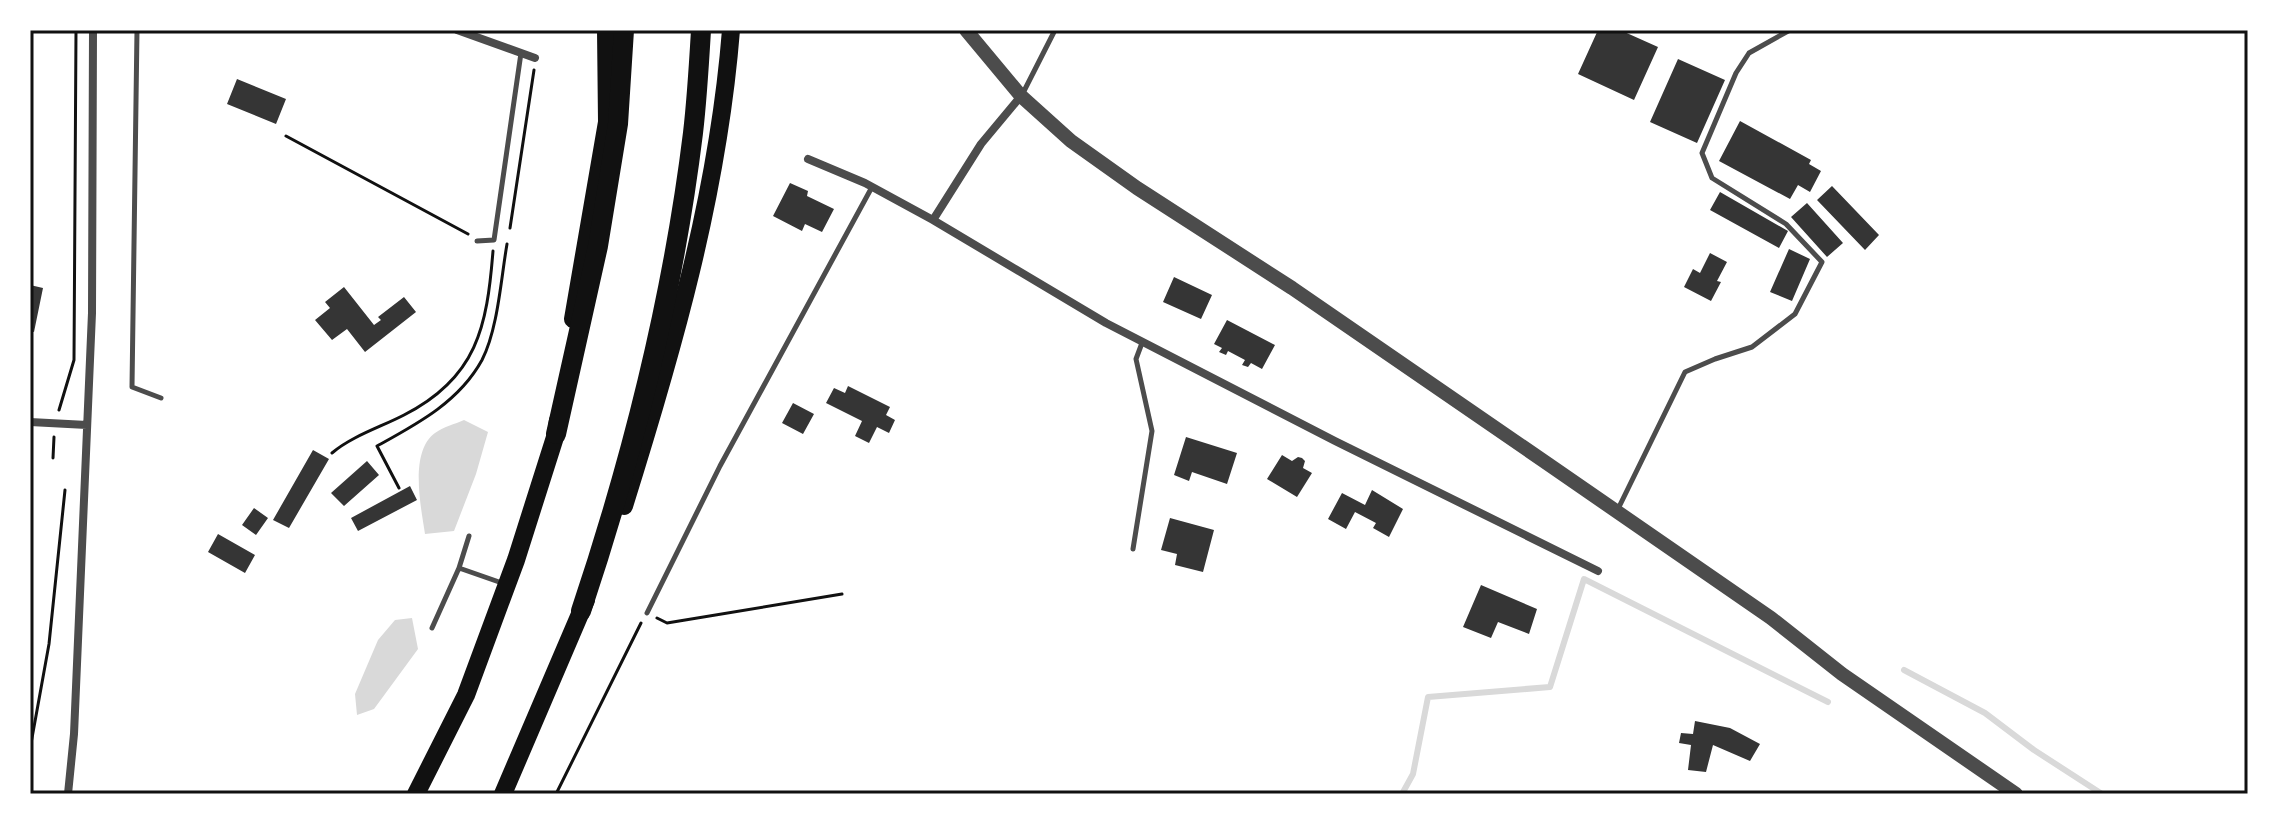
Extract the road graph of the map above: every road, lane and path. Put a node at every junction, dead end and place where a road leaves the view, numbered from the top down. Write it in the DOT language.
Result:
graph roads {
  1 [pos="76,30"];
  2 [pos="93,30"];
  3 [pos="137,30"];
  4 [pos="457,30"];
  5 [pos="606,30"];
  6 [pos="624,30"];
  7 [pos="701,30"];
  8 [pos="731,30"];
  9 [pos="966,30"];
  10 [pos="1055,30"];
  11 [pos="1790,30"];
  12 [pos="521,53"];
  13 [pos="535,58"];
  14 [pos="1021,96"];
  15 [pos="286,136"];
  16 [pos="808,159"];
  17 [pos="872,187"];
  18 [pos="933,220"];
  19 [pos="494,240"];
  20 [pos="477,241"];
  21 [pos="1143,342"];
  22 [pos="161,398"];
  23 [pos="30,422"];
  24 [pos="55,424"];
  25 [pos="87,425"];
  26 [pos="556,434"];
  27 [pos="332,453"];
  28 [pos="53,458"];
  29 [pos="399,488"];
  30 [pos="65,490"];
  31 [pos="1616,512"];
  32 [pos="469,536"];
  33 [pos="1133,549"];
  34 [pos="459,568"];
  35 [pos="1598,571"];
  36 [pos="507,585"];
  37 [pos="842,594"];
  38 [pos="581,611"];
  39 [pos="647,613"];
  40 [pos="432,628"];
  41 [pos="30,749"];
  42 [pos="68,794"];
  43 [pos="416,794"];
  44 [pos="503,794"];
  45 [pos="556,794"];
  46 [pos="2016,794"];
  1 -- 24 [label="path"];
  2 -- 25 [label="street"];
  3 -- 22 [label="lane"];
  4 -- 12 [label="street"];
  5 -- 26 [label="highway"];
  6 -- 26 [label="highway"];
  7 -- 38 [label="highway"];
  8 -- 38 [label="highway"];
  9 -- 14 [label="street"];
  10 -- 14 [label="lane"];
  11 -- 31 [label="lane"];
  12 -- 13 [label="street"];
  12 -- 19 [label="lane"];
  13 -- 29 [label="path"];
  14 -- 18 [label="street"];
  14 -- 31 [label="street"];
  15 -- 20 [label="path"];
  16 -- 17 [label="street"];
  17 -- 18 [label="street"];
  17 -- 39 [label="lane"];
  18 -- 21 [label="street"];
  19 -- 20 [label="lane"];
  19 -- 27 [label="path"];
  21 -- 33 [label="lane"];
  21 -- 35 [label="street"];
  23 -- 24 [label="street"];
  24 -- 25 [label="street"];
  24 -- 28 [label="path"];
  25 -- 42 [label="street"];
  26 -- 36 [label="highway"];
  30 -- 41 [label="path"];
  31 -- 46 [label="street"];
  32 -- 34 [label="lane"];
  34 -- 36 [label="lane"];
  34 -- 40 [label="lane"];
  36 -- 43 [label="highway"];
  37 -- 39 [label="path"];
  38 -- 44 [label="highway"];
  39 -- 45 [label="path"];
}
